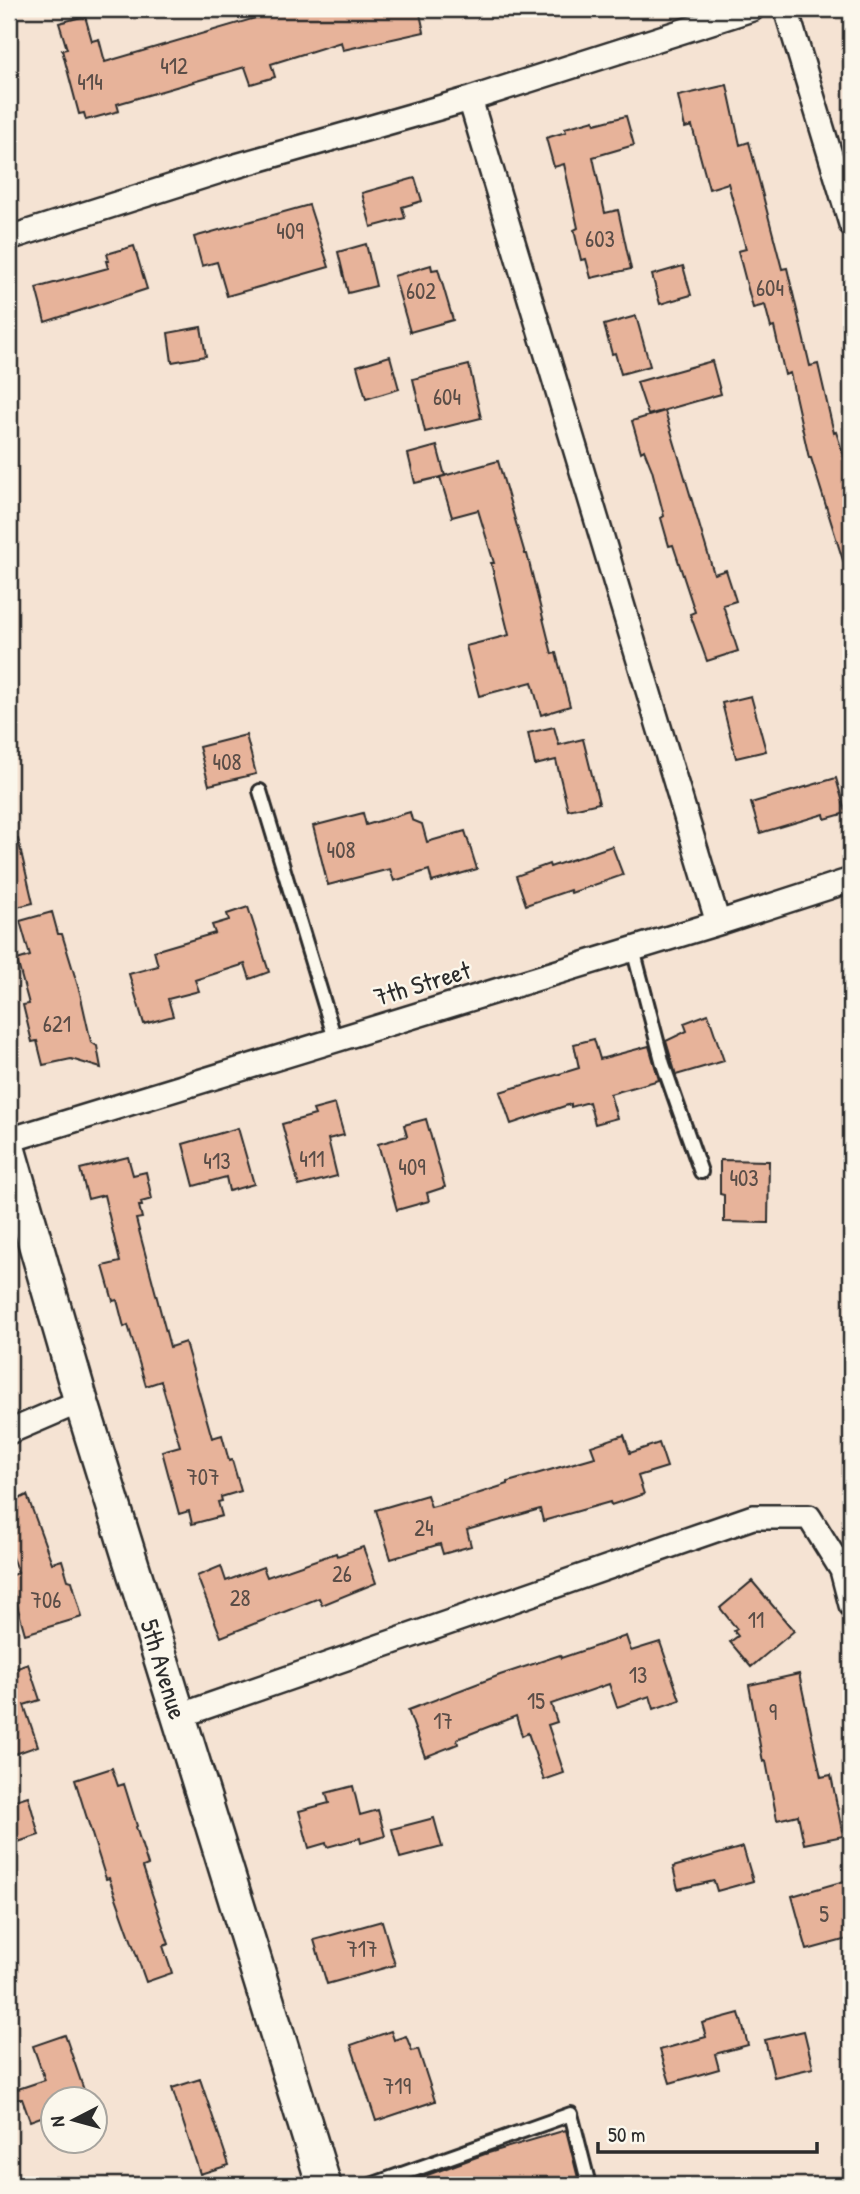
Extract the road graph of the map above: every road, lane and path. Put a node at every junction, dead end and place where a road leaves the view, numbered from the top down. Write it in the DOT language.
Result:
graph roads {
  1 [pos="752,9"];
  2 [pos="786,9"];
  3 [pos="470,99"];
  4 [pos="851,224"];
  5 [pos="9,238"];
  6 [pos="260,791"];
  7 [pos="851,880"];
  8 [pos="718,923"];
  9 [pos="633,949"];
  10 [pos="335,1039"];
  11 [pos="9,1140"];
  12 [pos="9,1152"];
  13 [pos="701,1172"];
  14 [pos="81,1401"];
  15 [pos="9,1432"];
  16 [pos="851,1605"];
  17 [pos="179,1716"];
  18 [pos="324,2185"];
  19 [pos="371,2185"];
  20 [pos="589,2185"];
  1 -- 3 [label="street"];
  2 -- 4 [label="street"];
  3 -- 5 [label="street"];
  3 -- 8 [label="street"];
  6 -- 10 [label="lane"];
  7 -- 8 [label="street, 7th Street"];
  8 -- 9 [label="street, 7th Street"];
  9 -- 10 [label="street, 7th Street"];
  9 -- 13 [label="lane"];
  10 -- 11 [label="street, 7th Street"];
  12 -- 14 [label="street, 5th Avenue"];
  14 -- 15 [label="street"];
  14 -- 17 [label="street, 5th Avenue"];
  16 -- 17 [label="street"];
  17 -- 18 [label="street, 5th Avenue"];
  19 -- 20 [label="lane"];
}
